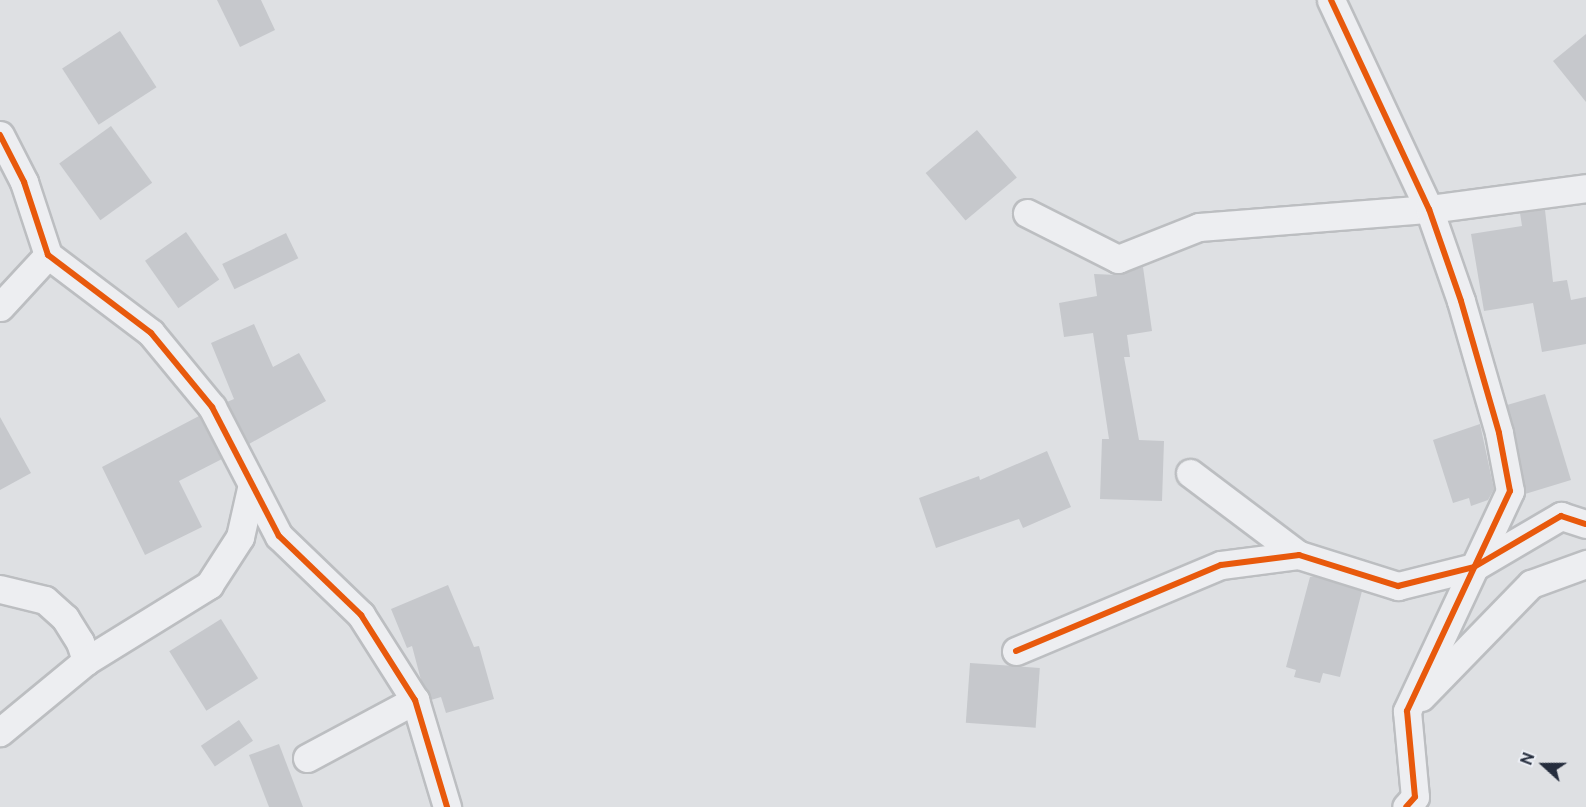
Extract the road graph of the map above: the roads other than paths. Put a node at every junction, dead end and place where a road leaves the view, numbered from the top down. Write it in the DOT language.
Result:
graph roads {
  1 [pos="1331,0"];
  2 [pos="0,135"];
  3 [pos="1586,188"];
  4 [pos="1429,209"];
  5 [pos="1027,213"];
  6 [pos="48,255"];
  7 [pos="0,306"];
  8 [pos="1190,472"];
  9 [pos="252,484"];
  10 [pos="1586,524"];
  11 [pos="1299,555"];
  12 [pos="1586,564"];
  13 [pos="1474,567"];
  14 [pos="0,589"];
  15 [pos="1016,651"];
  16 [pos="86,661"];
  17 [pos="415,700"];
  18 [pos="1407,711"];
  19 [pos="0,732"];
  20 [pos="307,758"];
  21 [pos="447,807"];
  22 [pos="1406,807"];
  1 -- 4 [label="street"];
  2 -- 6 [label="street"];
  3 -- 4 [label="street"];
  4 -- 5 [label="street"];
  4 -- 13 [label="street"];
  6 -- 7 [label="street"];
  6 -- 9 [label="street"];
  8 -- 11 [label="street"];
  9 -- 16 [label="street"];
  9 -- 17 [label="street"];
  10 -- 13 [label="street"];
  11 -- 13 [label="street"];
  11 -- 15 [label="street"];
  12 -- 18 [label="street"];
  13 -- 18 [label="street"];
  14 -- 16 [label="street"];
  16 -- 19 [label="street"];
  17 -- 20 [label="street"];
  17 -- 21 [label="street"];
  18 -- 22 [label="street"];
}
